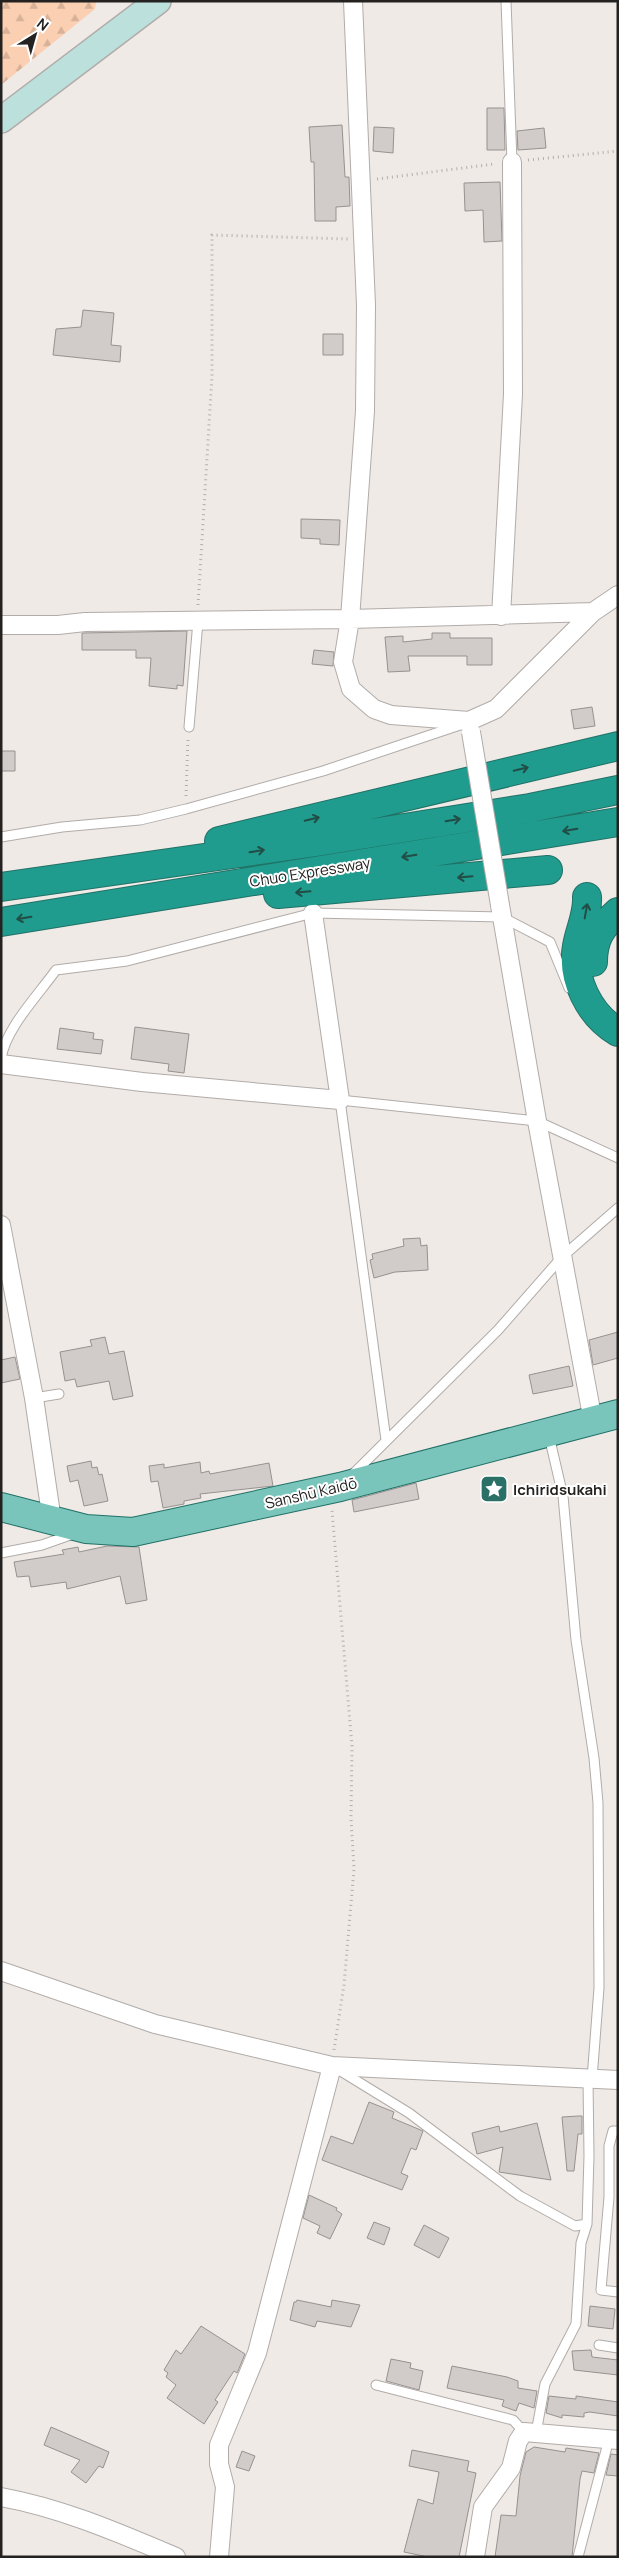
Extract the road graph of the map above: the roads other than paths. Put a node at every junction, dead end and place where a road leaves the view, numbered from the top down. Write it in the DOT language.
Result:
graph roads {
  1 [pos="158,1"];
  2 [pos="354,1"];
  3 [pos="506,1"];
  4 [pos="1,120"];
  5 [pos="512,162"];
  6 [pos="618,595"];
  7 [pos="594,612"];
  8 [pos="501,616"];
  9 [pos="350,619"];
  10 [pos="198,621"];
  11 [pos="1,625"];
  12 [pos="470,726"];
  13 [pos="188,727"];
  14 [pos="618,746"];
  15 [pos="618,790"];
  16 [pos="618,822"];
  17 [pos="1,837"];
  18 [pos="548,870"];
  19 [pos="13,885"];
  20 [pos="587,897"];
  21 [pos="501,911"];
  22 [pos="63,912"];
  23 [pos="618,912"];
  24 [pos="313,914"];
  25 [pos="1,922"];
  26 [pos="571,994"];
  27 [pos="618,1012"];
  28 [pos="618,1032"];
  29 [pos="1,1059"];
  30 [pos="1,1064"];
  31 [pos="340,1100"];
  32 [pos="537,1122"];
  33 [pos="618,1158"];
  34 [pos="618,1208"];
  35 [pos="1,1225"];
  36 [pos="562,1257"];
  37 [pos="59,1394"];
  38 [pos="34,1398"];
  39 [pos="605,1417"];
  40 [pos="549,1434"];
  41 [pos="386,1440"];
  42 [pos="335,1488"];
  43 [pos="1,1507"];
  44 [pos="52,1521"];
  45 [pos="86,1529"];
  46 [pos="1,1553"];
  47 [pos="1,1971"];
  48 [pos="332,2066"];
  49 [pos="590,2079"];
  50 [pos="618,2080"];
  51 [pos="618,2131"];
  52 [pos="587,2224"];
  53 [pos="618,2292"];
  54 [pos="599,2345"];
  55 [pos="618,2348"];
  56 [pos="376,2385"];
  57 [pos="530,2433"];
  58 [pos="613,2440"];
  59 [pos="1,2497"];
  60 [pos="176,2557"];
  61 [pos="219,2557"];
  62 [pos="475,2557"];
  63 [pos="578,2557"];
  1 -- 4 [label="street"];
  2 -- 9 [label="street"];
  3 -- 5 [label="lane"];
  5 -- 8 [label="street"];
  6 -- 7 [label="street"];
  7 -- 8 [label="street"];
  7 -- 12 [label="street"];
  8 -- 9 [label="street"];
  9 -- 10 [label="street"];
  9 -- 12 [label="street"];
  10 -- 11 [label="street"];
  10 -- 13 [label="lane"];
  12 -- 17 [label="lane"];
  12 -- 21 [label="street, bridge"];
  19 -- 14 [label="highway, one-way"];
  19 -- 15 [label="highway, Chuo Expressway, one-way"];
  16 -- 22 [label="highway, Chuo Expressway, one-way"];
  18 -- 22 [label="highway, one-way"];
  28 -- 20 [label="highway, one-way"];
  21 -- 24 [label="lane"];
  21 -- 26 [label="lane"];
  21 -- 32 [label="street"];
  22 -- 25 [label="highway, Chuo Expressway, one-way"];
  23 -- 27 [label="highway"];
  24 -- 29 [label="lane"];
  24 -- 31 [label="street"];
  30 -- 31 [label="street"];
  31 -- 32 [label="lane"];
  31 -- 41 [label="lane"];
  32 -- 33 [label="lane"];
  32 -- 36 [label="street"];
  34 -- 36 [label="lane"];
  35 -- 38 [label="street"];
  36 -- 39 [label="street"];
  36 -- 41 [label="lane"];
  37 -- 38 [label="lane"];
  38 -- 44 [label="street"];
  39 -- 40 [label="main road, Sanshū Kaidō"];
  40 -- 42 [label="main road, Sanshū Kaidō"];
  40 -- 49 [label="lane"];
  41 -- 42 [label="lane"];
  42 -- 45 [label="main road, Sanshū Kaidō"];
  43 -- 44 [label="main road, Sanshū Kaidō"];
  44 -- 45 [label="main road, Sanshū Kaidō"];
  45 -- 46 [label="lane"];
  47 -- 48 [label="street"];
  48 -- 49 [label="street"];
  48 -- 52 [label="lane"];
  48 -- 61 [label="street"];
  49 -- 50 [label="street"];
  49 -- 52 [label="lane"];
  51 -- 53 [label="lane"];
  52 -- 57 [label="lane"];
  54 -- 55 [label="lane"];
  56 -- 57 [label="lane"];
  57 -- 58 [label="street"];
  57 -- 62 [label="street"];
  58 -- 63 [label="lane"];
  59 -- 60 [label="street"];
}
